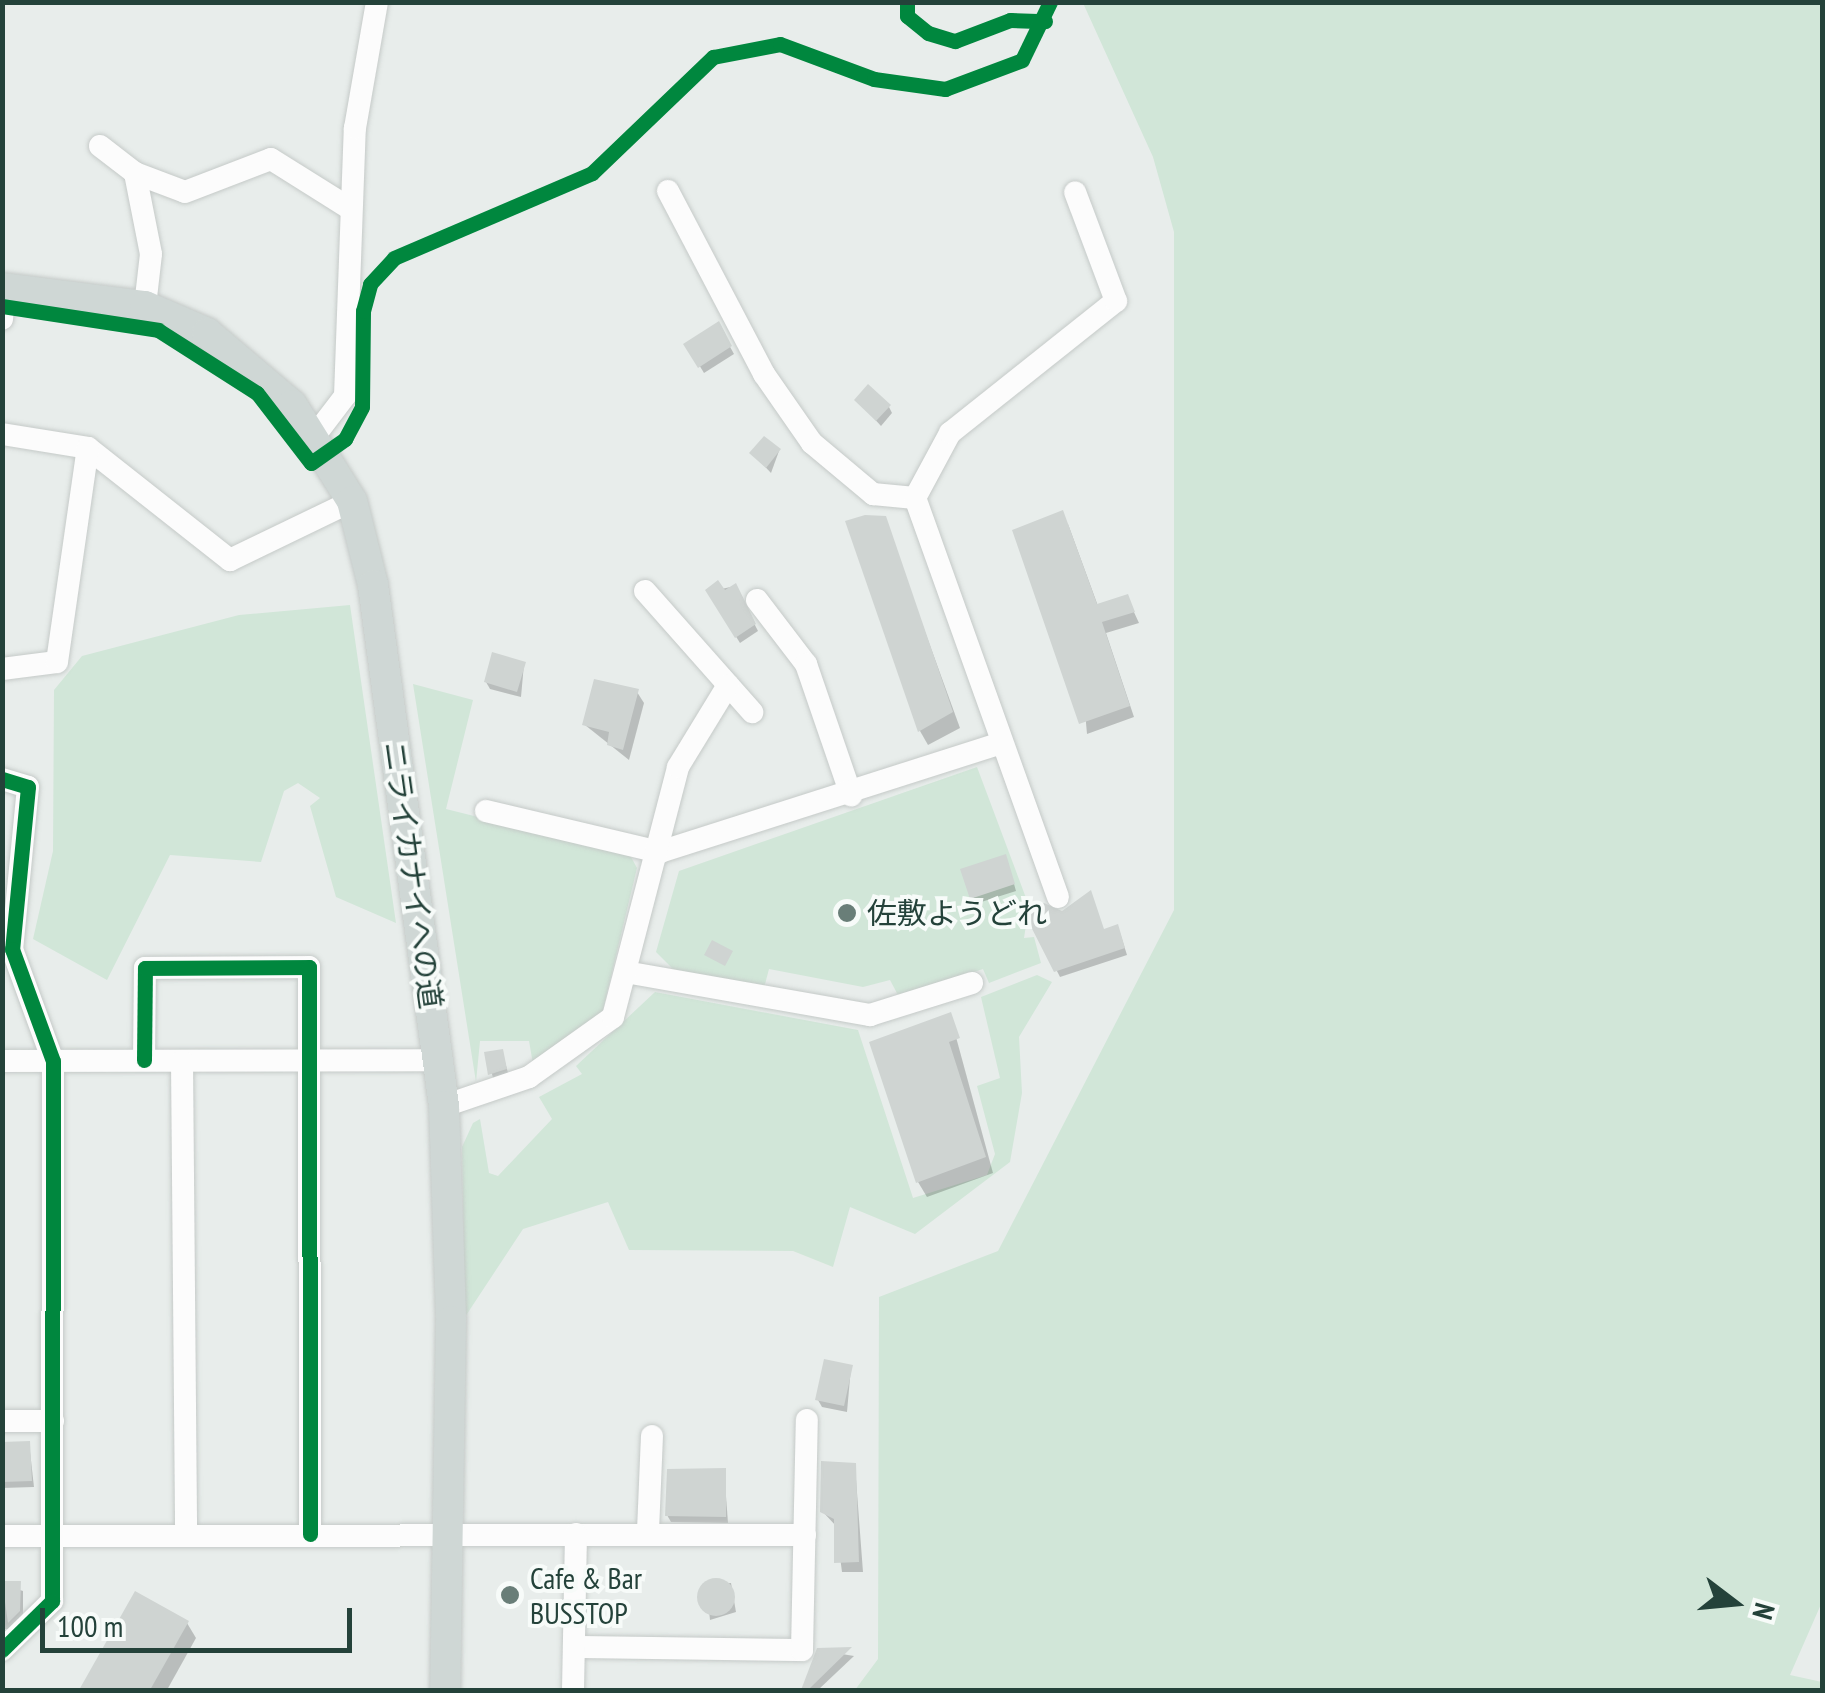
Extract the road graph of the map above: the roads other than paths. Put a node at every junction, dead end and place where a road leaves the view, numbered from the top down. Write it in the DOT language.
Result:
graph roads {
  1 [pos="377,2"];
  2 [pos="100,146"];
  3 [pos="135,173"];
  4 [pos="668,192"];
  5 [pos="1075,192"];
  6 [pos="349,208"];
  7 [pos="3,298"];
  8 [pos="146,306"];
  9 [pos="2,434"];
  10 [pos="316,434"];
  11 [pos="88,448"];
  12 [pos="915,498"];
  13 [pos="352,501"];
  14 [pos="645,591"];
  15 [pos="757,600"];
  16 [pos="2,670"];
  17 [pos="728,685"];
  18 [pos="752,712"];
  19 [pos="1001,743"];
  20 [pos="2,779"];
  21 [pos="851,795"];
  22 [pos="486,811"];
  23 [pos="660,852"];
  24 [pos="1058,898"];
  25 [pos="631,973"];
  26 [pos="972,983"];
  27 [pos="144,1060"];
  28 [pos="438,1060"];
  29 [pos="54,1061"];
  30 [pos="182,1061"];
  31 [pos="2,1062"];
  32 [pos="308,1063"];
  33 [pos="444,1106"];
  34 [pos="807,1420"];
  35 [pos="2,1421"];
  36 [pos="53,1421"];
  37 [pos="652,1436"];
  38 [pos="648,1531"];
  39 [pos="446,1533"];
  40 [pos="310,1534"];
  41 [pos="576,1534"];
  42 [pos="804,1535"];
  43 [pos="2,1536"];
  44 [pos="186,1536"];
  45 [pos="53,1538"];
  46 [pos="574,1647"];
  47 [pos="2,1650"];
  48 [pos="445,1690"];
  49 [pos="573,1690"];
  1 -- 6 [label="street"];
  2 -- 3 [label="street"];
  3 -- 6 [label="street"];
  3 -- 8 [label="street"];
  4 -- 12 [label="street"];
  5 -- 12 [label="street"];
  6 -- 10 [label="street"];
  7 -- 8 [label="main road, ニライカナイへの道"];
  8 -- 10 [label="main road, ニライカナイへの道"];
  9 -- 11 [label="street"];
  10 -- 13 [label="main road, ニライカナイへの道"];
  11 -- 13 [label="street"];
  11 -- 16 [label="street"];
  12 -- 19 [label="street"];
  13 -- 28 [label="main road, ニライカナイへの道"];
  14 -- 17 [label="street"];
  15 -- 21 [label="street"];
  17 -- 18 [label="street"];
  17 -- 23 [label="street"];
  19 -- 21 [label="street"];
  19 -- 24 [label="street"];
  20 -- 29 [label="street"];
  21 -- 23 [label="street"];
  22 -- 23 [label="street"];
  23 -- 25 [label="street"];
  25 -- 26 [label="street"];
  25 -- 33 [label="street"];
  27 -- 29 [label="street"];
  27 -- 30 [label="street"];
  27 -- 32 [label="street"];
  28 -- 32 [label="street"];
  28 -- 33 [label="main road, ニライカナイへの道"];
  29 -- 31 [label="street"];
  29 -- 36 [label="street"];
  30 -- 32 [label="street"];
  30 -- 44 [label="street"];
  32 -- 40 [label="street"];
  33 -- 39 [label="main road, ニライカナイへの道"];
  34 -- 42 [label="street"];
  35 -- 36 [label="street"];
  36 -- 45 [label="street"];
  37 -- 38 [label="street"];
  38 -- 41 [label="street"];
  38 -- 42 [label="street"];
  39 -- 40 [label="street"];
  39 -- 41 [label="street"];
  39 -- 48 [label="main road, ニライカナイへの道"];
  40 -- 44 [label="street"];
  41 -- 46 [label="street"];
  42 -- 46 [label="street"];
  43 -- 45 [label="street"];
  44 -- 45 [label="street"];
  45 -- 47 [label="street"];
  46 -- 49 [label="street"];
}
